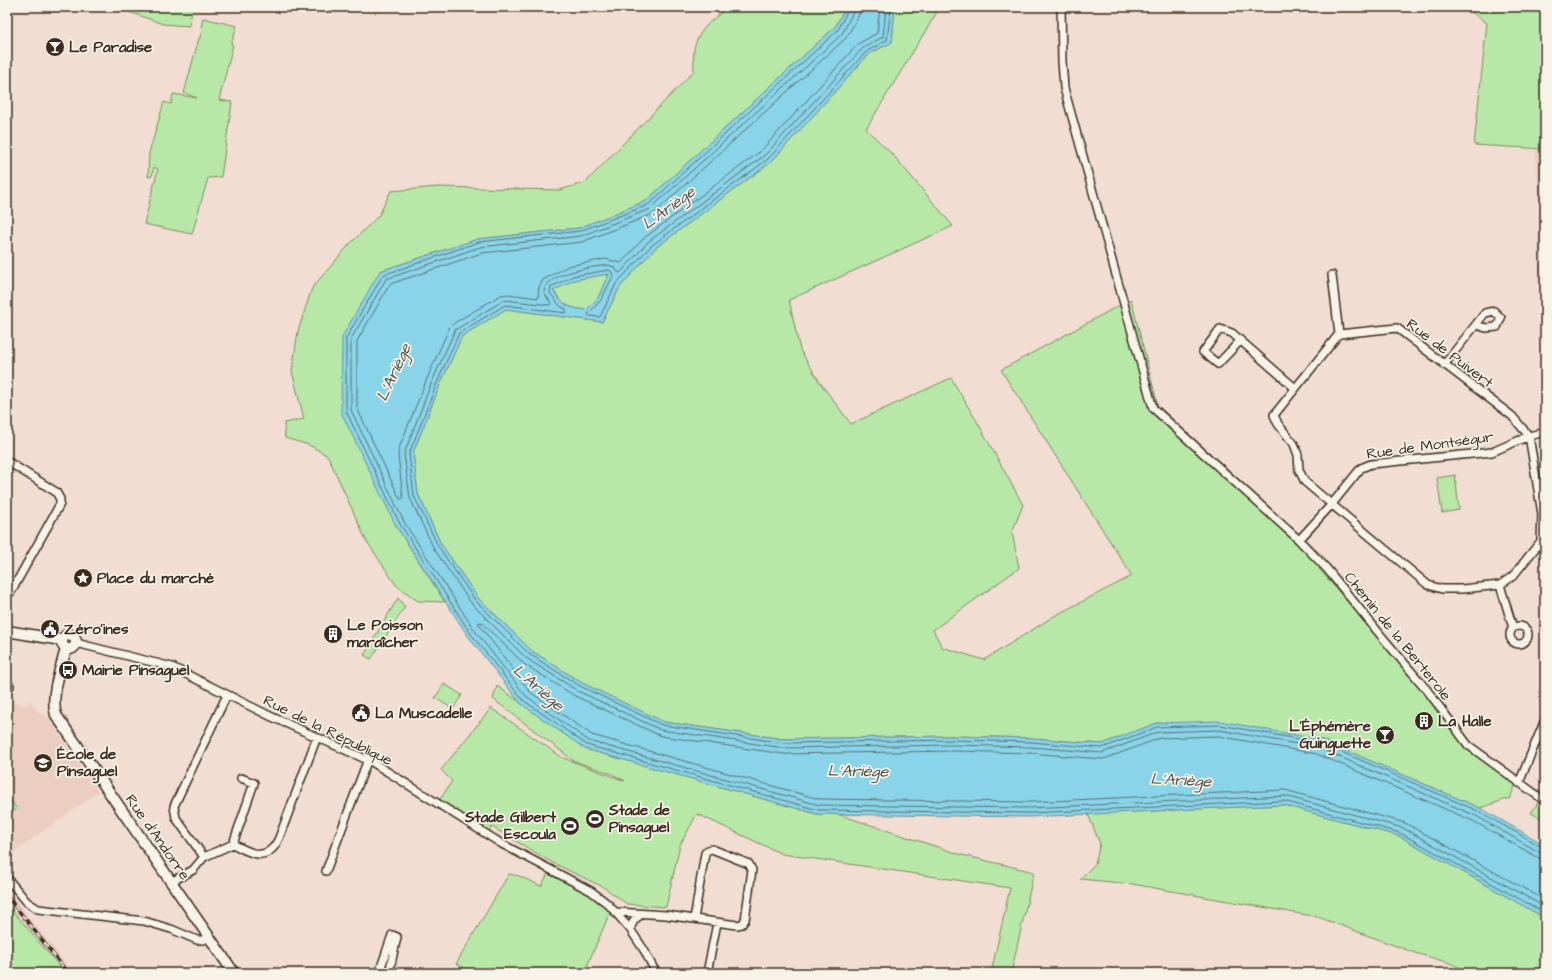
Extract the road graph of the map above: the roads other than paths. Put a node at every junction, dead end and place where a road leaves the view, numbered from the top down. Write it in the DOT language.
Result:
graph roads {
  1 [pos="1061,7"];
  2 [pos="1332,275"];
  3 [pos="1476,325"];
  4 [pos="1339,334"];
  5 [pos="1240,341"];
  6 [pos="1444,365"];
  7 [pos="1295,388"];
  8 [pos="1545,432"];
  9 [pos="1529,436"];
  10 [pos="7,461"];
  11 [pos="1332,504"];
  12 [pos="1300,540"];
  13 [pos="1500,585"];
  14 [pos="7,592"];
  15 [pos="1513,628"];
  16 [pos="7,631"];
  17 [pos="76,643"];
  18 [pos="64,645"];
  19 [pos="227,695"];
  20 [pos="1545,720"];
  21 [pos="317,737"];
  22 [pos="368,759"];
  23 [pos="241,778"];
  24 [pos="1519,783"];
  25 [pos="1545,801"];
  26 [pos="233,844"];
  27 [pos="204,856"];
  28 [pos="326,871"];
  29 [pos="7,878"];
  30 [pos="171,882"];
  31 [pos="616,912"];
  32 [pos="642,914"];
  33 [pos="694,919"];
  34 [pos="717,923"];
  35 [pos="630,929"];
  36 [pos="209,937"];
  37 [pos="380,971"];
  38 [pos="234,973"];
  39 [pos="389,973"];
  40 [pos="656,973"];
  41 [pos="707,973"];
  1 -- 12 [label="street, Chemin de la Berterole"];
  2 -- 4 [label="street"];
  3 -- 6 [label="street"];
  4 -- 6 [label="street, Rue de Puivert"];
  4 -- 7 [label="street"];
  5 -- 5 [label="street"];
  5 -- 7 [label="street"];
  6 -- 9 [label="street, Rue de Puivert"];
  7 -- 11 [label="street"];
  8 -- 9 [label="street, Rue de Montségur"];
  9 -- 11 [label="street, Rue de Montségur"];
  9 -- 13 [label="street"];
  10 -- 14 [label="street"];
  11 -- 12 [label="street, Rue de Montségur"];
  11 -- 13 [label="street"];
  12 -- 24 [label="street, Chemin de la Berterole"];
  13 -- 15 [label="street"];
  16 -- 18 [label="main road"];
  17 -- 18 [label="main road"];
  17 -- 19 [label="street, Rue de la République"];
  18 -- 30 [label="main road, Rue d'Andorre"];
  19 -- 21 [label="street, Rue de la République"];
  19 -- 27 [label="street"];
  20 -- 24 [label="street"];
  21 -- 22 [label="street, Rue de la République"];
  21 -- 26 [label="street"];
  22 -- 28 [label="street"];
  22 -- 31 [label="street, Rue de la République"];
  23 -- 26 [label="street"];
  24 -- 25 [label="street, Chemin de la Berterole"];
  26 -- 27 [label="street"];
  27 -- 30 [label="street"];
  29 -- 36 [label="street"];
  30 -- 36 [label="main road, Rue d'Andorre"];
  31 -- 32 [label="street"];
  31 -- 35 [label="street, Rue de la République"];
  32 -- 33 [label="street"];
  32 -- 35 [label="street"];
  33 -- 34 [label="street"];
  33 -- 34 [label="street"];
  34 -- 41 [label="street"];
  35 -- 40 [label="street, Rue de la République"];
  36 -- 38 [label="main road, Rue d'Andorre"];
  37 -- 39 [label="street"];
  37 -- 39 [label="street"];
}
